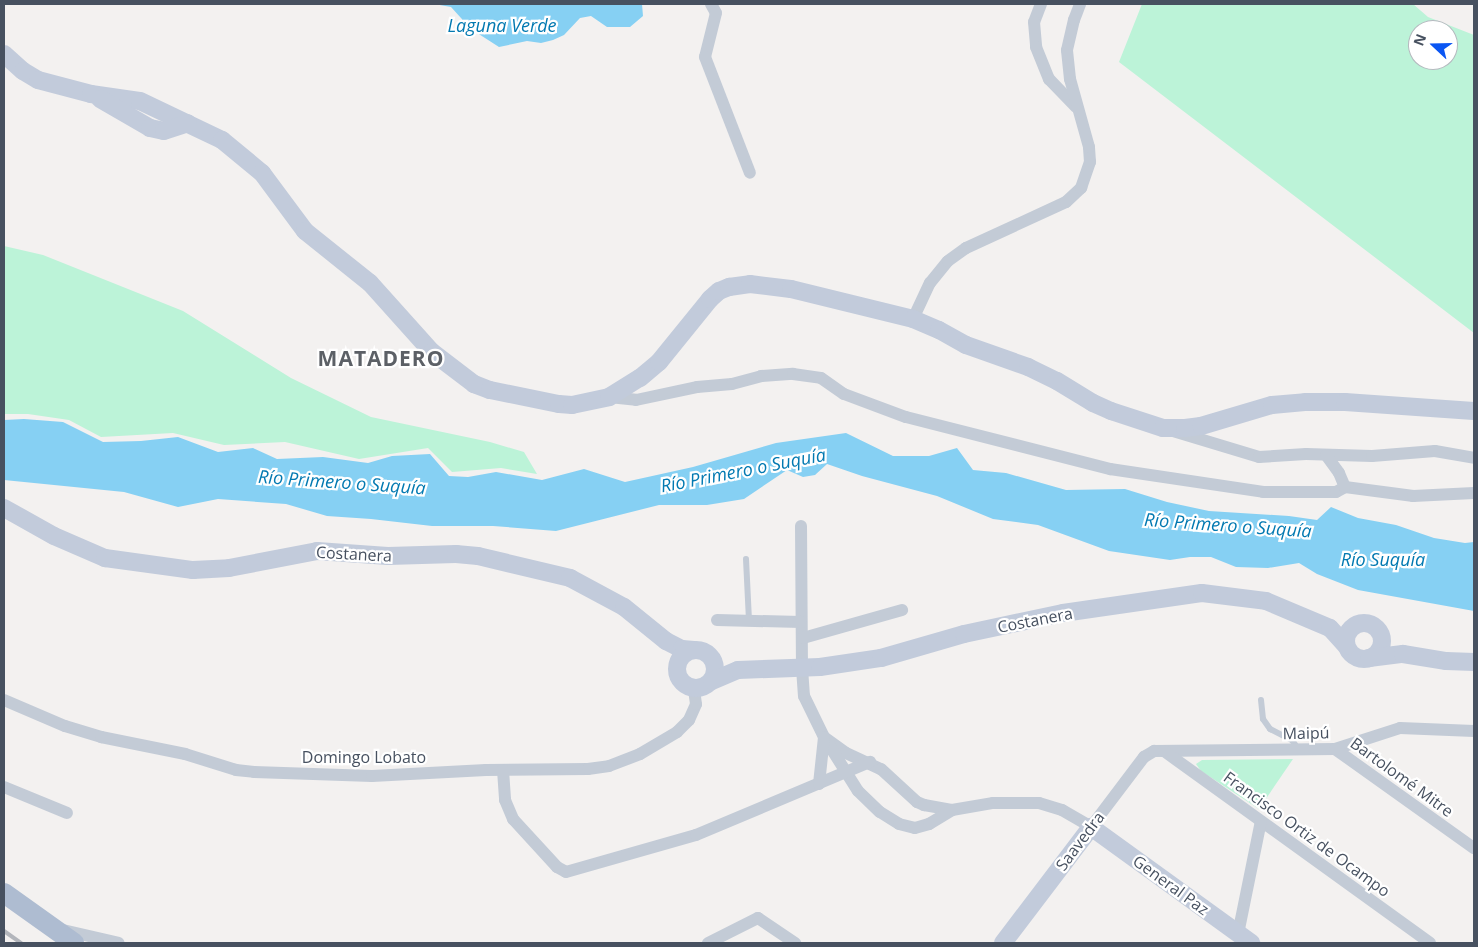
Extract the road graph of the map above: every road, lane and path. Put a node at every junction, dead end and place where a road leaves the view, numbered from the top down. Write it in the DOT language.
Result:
graph roads {
  1 [pos="711,4"];
  2 [pos="1041,4"];
  3 [pos="1080,4"];
  4 [pos="4,54"];
  5 [pos="1080,110"];
  6 [pos="750,174"];
  7 [pos="913,319"];
  8 [pos="609,397"];
  9 [pos="1474,411"];
  10 [pos="1164,428"];
  11 [pos="1326,455"];
  12 [pos="1474,458"];
  13 [pos="1345,487"];
  14 [pos="1474,493"];
  15 [pos="4,508"];
  16 [pos="801,526"];
  17 [pos="746,559"];
  18 [pos="902,610"];
  19 [pos="717,620"];
  20 [pos="748,620"];
  21 [pos="801,622"];
  22 [pos="1354,625"];
  23 [pos="1330,628"];
  24 [pos="1381,634"];
  25 [pos="803,638"];
  26 [pos="666,641"];
  27 [pos="1346,646"];
  28 [pos="694,650"];
  29 [pos="1403,654"];
  30 [pos="712,657"];
  31 [pos="1369,658"];
  32 [pos="1474,662"];
  33 [pos="677,666"];
  34 [pos="802,668"];
  35 [pos="738,670"];
  36 [pos="712,681"];
  37 [pos="694,689"];
  38 [pos="4,700"];
  39 [pos="1261,700"];
  40 [pos="1474,731"];
  41 [pos="824,737"];
  42 [pos="1335,749"];
  43 [pos="1299,750"];
  44 [pos="1164,751"];
  45 [pos="870,762"];
  46 [pos="503,770"];
  47 [pos="848,773"];
  48 [pos="819,784"];
  49 [pos="4,787"];
  50 [pos="952,810"];
  51 [pos="67,813"];
  52 [pos="1261,821"];
  53 [pos="1091,827"];
  54 [pos="1474,848"];
  55 [pos="4,893"];
  56 [pos="54,928"];
  57 [pos="1244,939"];
  58 [pos="1010,941"];
  59 [pos="74,943"];
  60 [pos="119,943"];
  61 [pos="708,943"];
  62 [pos="796,943"];
  63 [pos="1430,943"];
  1 -- 6 [label="street"];
  2 -- 5 [label="street"];
  3 -- 5 [label="street"];
  4 -- 8 [label="street"];
  5 -- 7 [label="street"];
  7 -- 8 [label="street"];
  7 -- 10 [label="street"];
  8 -- 13 [label="street"];
  9 -- 10 [label="street"];
  10 -- 11 [label="street"];
  11 -- 12 [label="street"];
  11 -- 13 [label="street"];
  13 -- 14 [label="street"];
  15 -- 26 [label="street, Costanera"];
  16 -- 21 [label="street"];
  17 -- 20 [label="lane"];
  18 -- 25 [label="street"];
  19 -- 20 [label="street"];
  20 -- 21 [label="street"];
  21 -- 25 [label="street"];
  22 -- 23 [label="street, Costanera"];
  22 -- 24 [label="street, Costanera"];
  22 -- 27 [label="street"];
  23 -- 27 [label="street, Costanera"];
  23 -- 34 [label="street, Costanera"];
  24 -- 29 [label="street, Costanera"];
  24 -- 31 [label="street"];
  25 -- 34 [label="street"];
  26 -- 28 [label="street, Costanera"];
  26 -- 33 [label="street, Costanera"];
  27 -- 31 [label="street, Costanera"];
  28 -- 30 [label="street, Costanera"];
  28 -- 33 [label="street"];
  29 -- 31 [label="street"];
  29 -- 32 [label="street"];
  30 -- 35 [label="street, Costanera"];
  30 -- 36 [label="street"];
  33 -- 37 [label="street, Costanera"];
  34 -- 35 [label="street, Costanera"];
  34 -- 41 [label="street"];
  35 -- 36 [label="street, Costanera"];
  36 -- 37 [label="street, Costanera"];
  37 -- 46 [label="street, Domingo Lobato"];
  38 -- 46 [label="street, Domingo Lobato"];
  39 -- 43 [label="lane"];
  40 -- 42 [label="street, Maipú"];
  41 -- 45 [label="street"];
  41 -- 47 [label="street"];
  41 -- 48 [label="street"];
  42 -- 43 [label="street, Maipú"];
  42 -- 54 [label="street, Bartolomé Mitre"];
  43 -- 44 [label="street, Maipú"];
  44 -- 52 [label="street, Francisco Ortiz de Ocampo"];
  44 -- 53 [label="street, Saavedra"];
  45 -- 47 [label="street"];
  45 -- 50 [label="street"];
  46 -- 48 [label="street"];
  47 -- 48 [label="street"];
  47 -- 50 [label="street"];
  49 -- 51 [label="street"];
  50 -- 53 [label="street"];
  52 -- 57 [label="street"];
  52 -- 63 [label="street, Francisco Ortiz de Ocampo"];
  53 -- 57 [label="street, General Paz"];
  53 -- 58 [label="street, Saavedra"];
  55 -- 56 [label="main road"];
  56 -- 59 [label="main road"];
  56 -- 60 [label="street"];
  61 -- 62 [label="street"];
}
